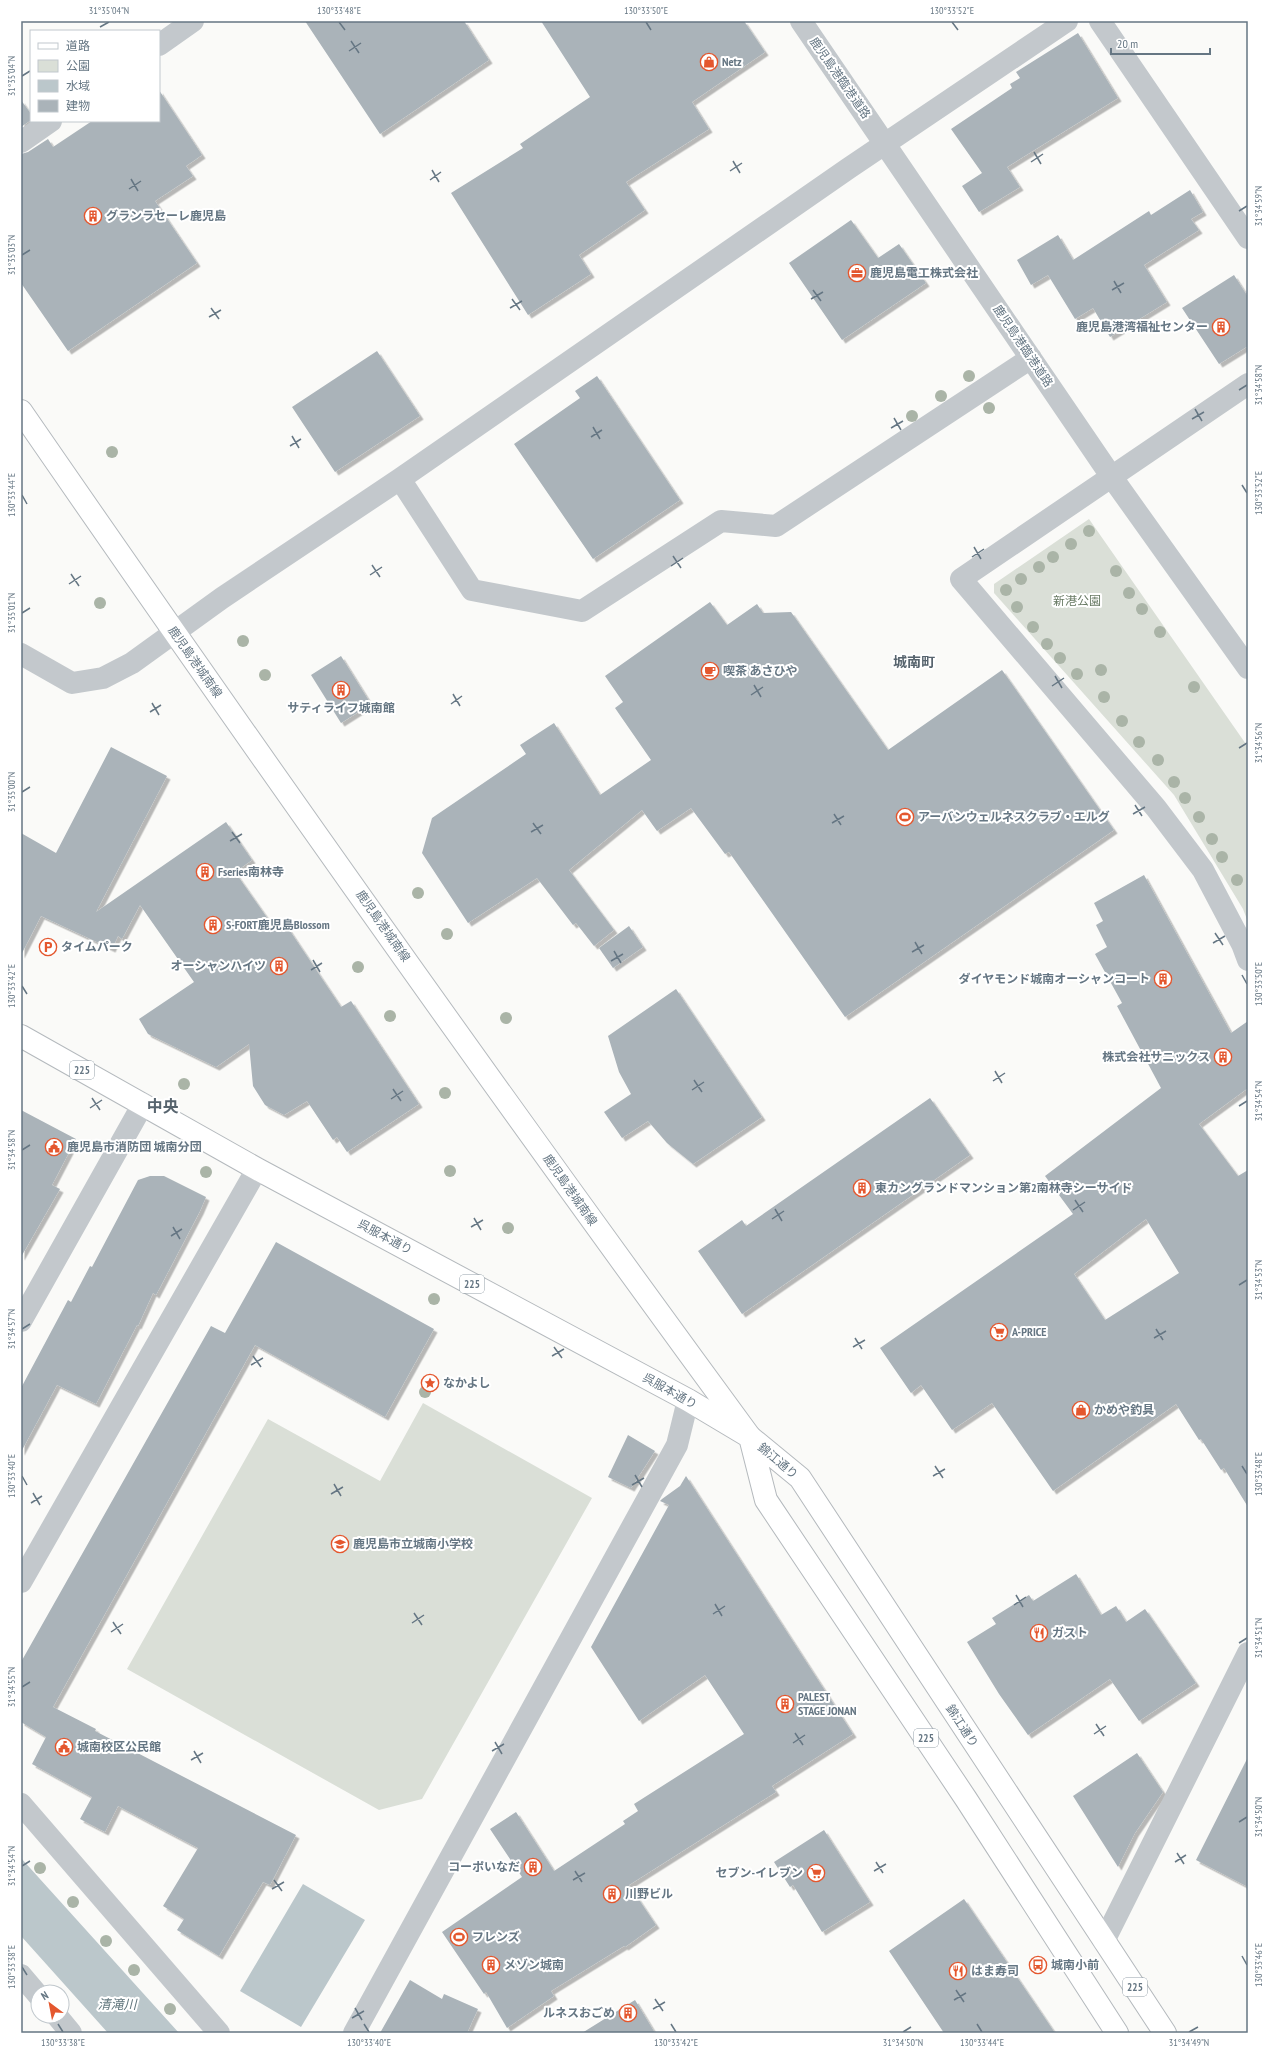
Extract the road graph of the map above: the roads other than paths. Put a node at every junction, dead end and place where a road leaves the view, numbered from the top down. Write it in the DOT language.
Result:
graph roads {
  1 [pos="193,21"];
  2 [pos="801,21"];
  3 [pos="1068,21"];
  4 [pos="1100,21"];
  5 [pos="160,44"];
  6 [pos="50,122"];
  7 [pos="21,142"];
  8 [pos="886,143"];
  9 [pos="1248,238"];
  10 [pos="1031,358"];
  11 [pos="1248,384"];
  12 [pos="21,411"];
  13 [pos="1111,476"];
  14 [pos="400,479"];
  15 [pos="174,631"];
  16 [pos="21,654"];
  17 [pos="1248,668"];
  18 [pos="1248,960"];
  19 [pos="21,1036"];
  20 [pos="143,1104"];
  21 [pos="257,1169"];
  22 [pos="21,1321"];
  23 [pos="688,1400"];
  24 [pos="750,1437"];
  25 [pos="21,1582"];
  26 [pos="1248,1653"];
  27 [pos="21,1804"];
  28 [pos="1104,1941"];
  29 [pos="21,1975"];
  30 [pos="30,1986"];
  31 [pos="64,2024"];
  32 [pos="72,2033"];
  33 [pos="219,2033"];
  34 [pos="354,2033"];
  35 [pos="1118,2033"];
  36 [pos="1165,2033"];
  1 -- 5 [label="street"];
  2 -- 8 [label="street, 鹿児島港臨港道路"];
  3 -- 8 [label="street"];
  4 -- 9 [label="street"];
  6 -- 7 [label="street"];
  8 -- 10 [label="street, 鹿児島港臨港道路"];
  8 -- 14 [label="street"];
  10 -- 13 [label="street, 鹿児島港臨港道路"];
  10 -- 14 [label="street"];
  11 -- 13 [label="street"];
  12 -- 15 [label="main road, 鹿児島港城南線"];
  13 -- 17 [label="street, 鹿児島港臨港道路"];
  13 -- 18 [label="street"];
  14 -- 15 [label="street"];
  15 -- 16 [label="street"];
  15 -- 24 [label="main road, 鹿児島港城南線"];
  19 -- 20 [label="main road, 呉服本通り / 225"];
  20 -- 21 [label="main road, 呉服本通り / 225"];
  20 -- 22 [label="street"];
  21 -- 23 [label="main road, 呉服本通り / 225"];
  21 -- 25 [label="street"];
  23 -- 24 [label="main road, 呉服本通り / 225"];
  23 -- 34 [label="street"];
  24 -- 28 [label="main road, 錦江通り / 225"];
  24 -- 35 [label="main road, 錦江通り / 225"];
  26 -- 28 [label="street"];
  27 -- 33 [label="street"];
  28 -- 36 [label="main road, 錦江通り / 225"];
  29 -- 30 [label="street"];
  31 -- 32 [label="street"];
}
